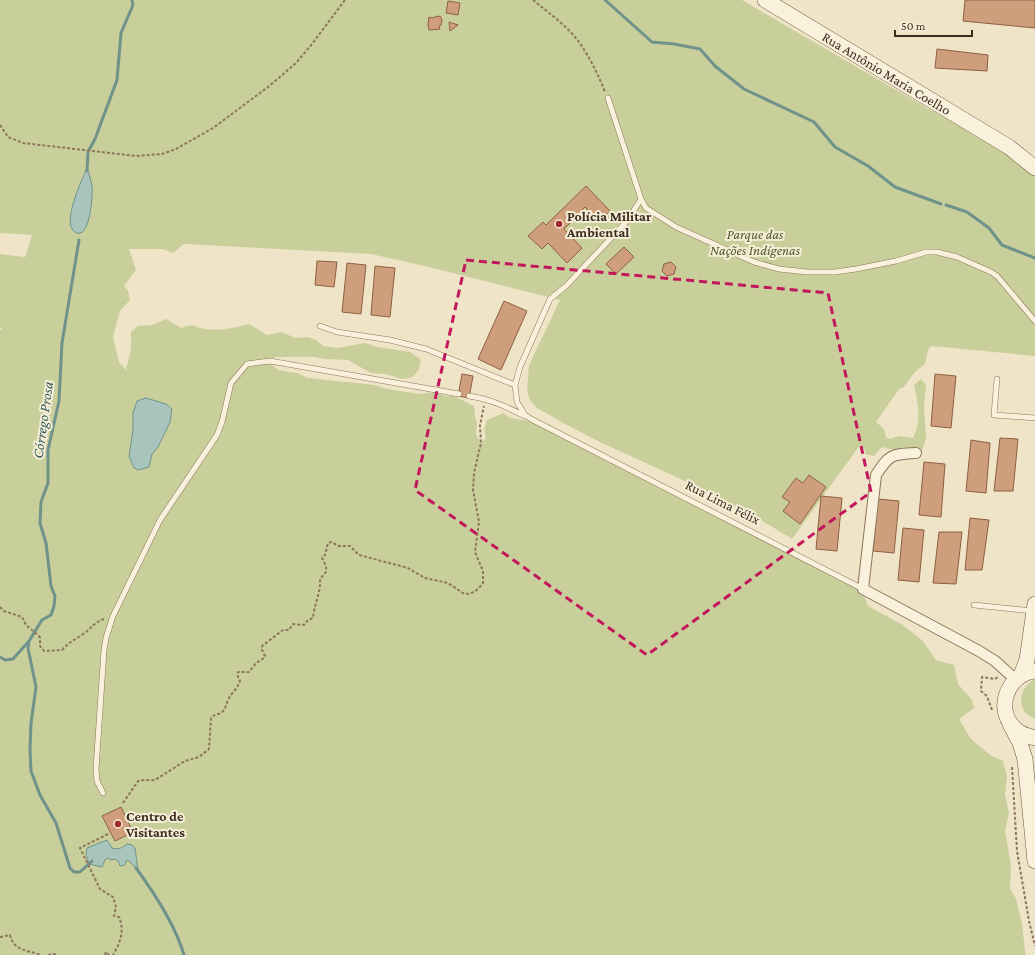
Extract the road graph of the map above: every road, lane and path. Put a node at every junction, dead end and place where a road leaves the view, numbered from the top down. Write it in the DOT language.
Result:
graph roads {
  1 [pos="345,0"];
  2 [pos="533,0"];
  3 [pos="765,0"];
  4 [pos="608,98"];
  5 [pos="0,125"];
  6 [pos="1009,147"];
  7 [pos="1035,153"];
  8 [pos="1035,168"];
  9 [pos="641,199"];
  10 [pos="1035,321"];
  11 [pos="320,326"];
  12 [pos="998,379"];
  13 [pos="515,385"];
  14 [pos="459,394"];
  15 [pos="469,396"];
  16 [pos="485,398"];
  17 [pos="1035,418"];
  18 [pos="531,419"];
  19 [pos="916,453"];
  20 [pos="863,589"];
  21 [pos="974,604"];
  22 [pos="0,607"];
  23 [pos="1035,608"];
  24 [pos="113,616"];
  25 [pos="1024,675"];
  26 [pos="999,676"];
  27 [pos="994,714"];
  28 [pos="1010,724"];
  29 [pos="1035,738"];
  30 [pos="1012,766"];
  31 [pos="103,793"];
  32 [pos="123,803"];
  33 [pos="108,834"];
  34 [pos="1035,861"];
  35 [pos="0,937"];
  36 [pos="1035,946"];
  37 [pos="41,955"];
  38 [pos="48,955"];
  39 [pos="57,955"];
  40 [pos="104,955"];
  41 [pos="109,955"];
  42 [pos="113,955"];
  1 -- 5 [label="path"];
  2 -- 4 [label="path"];
  3 -- 6 [label="street, Rua Antônio Maria Coelho"];
  4 -- 9 [label="lane"];
  6 -- 7 [label="street, Rua Antônio Maria Coelho"];
  6 -- 8 [label="street, Rua Antônio Maria Coelho"];
  9 -- 10 [label="lane"];
  9 -- 13 [label="lane, Rua Lima Félix"];
  11 -- 13 [label="lane"];
  12 -- 17 [label="lane"];
  13 -- 18 [label="lane, Rua Lima Félix"];
  14 -- 24 [label="lane"];
  15 -- 16 [label="lane"];
  16 -- 18 [label="lane"];
  16 -- 32 [label="path"];
  18 -- 20 [label="lane, Rua Lima Félix"];
  19 -- 20 [label="street"];
  20 -- 25 [label="street, Rua Lima Félix"];
  21 -- 23 [label="lane"];
  22 -- 24 [label="path"];
  23 -- 25 [label="street"];
  24 -- 31 [label="lane"];
  25 -- 28 [label="street"];
  26 -- 27 [label="path"];
  28 -- 29 [label="street"];
  28 -- 34 [label="street"];
  30 -- 36 [label="path"];
  33 -- 42 [label="path"];
  35 -- 37 [label="path"];
  38 -- 39 [label="path"];
  40 -- 41 [label="path"];
}
